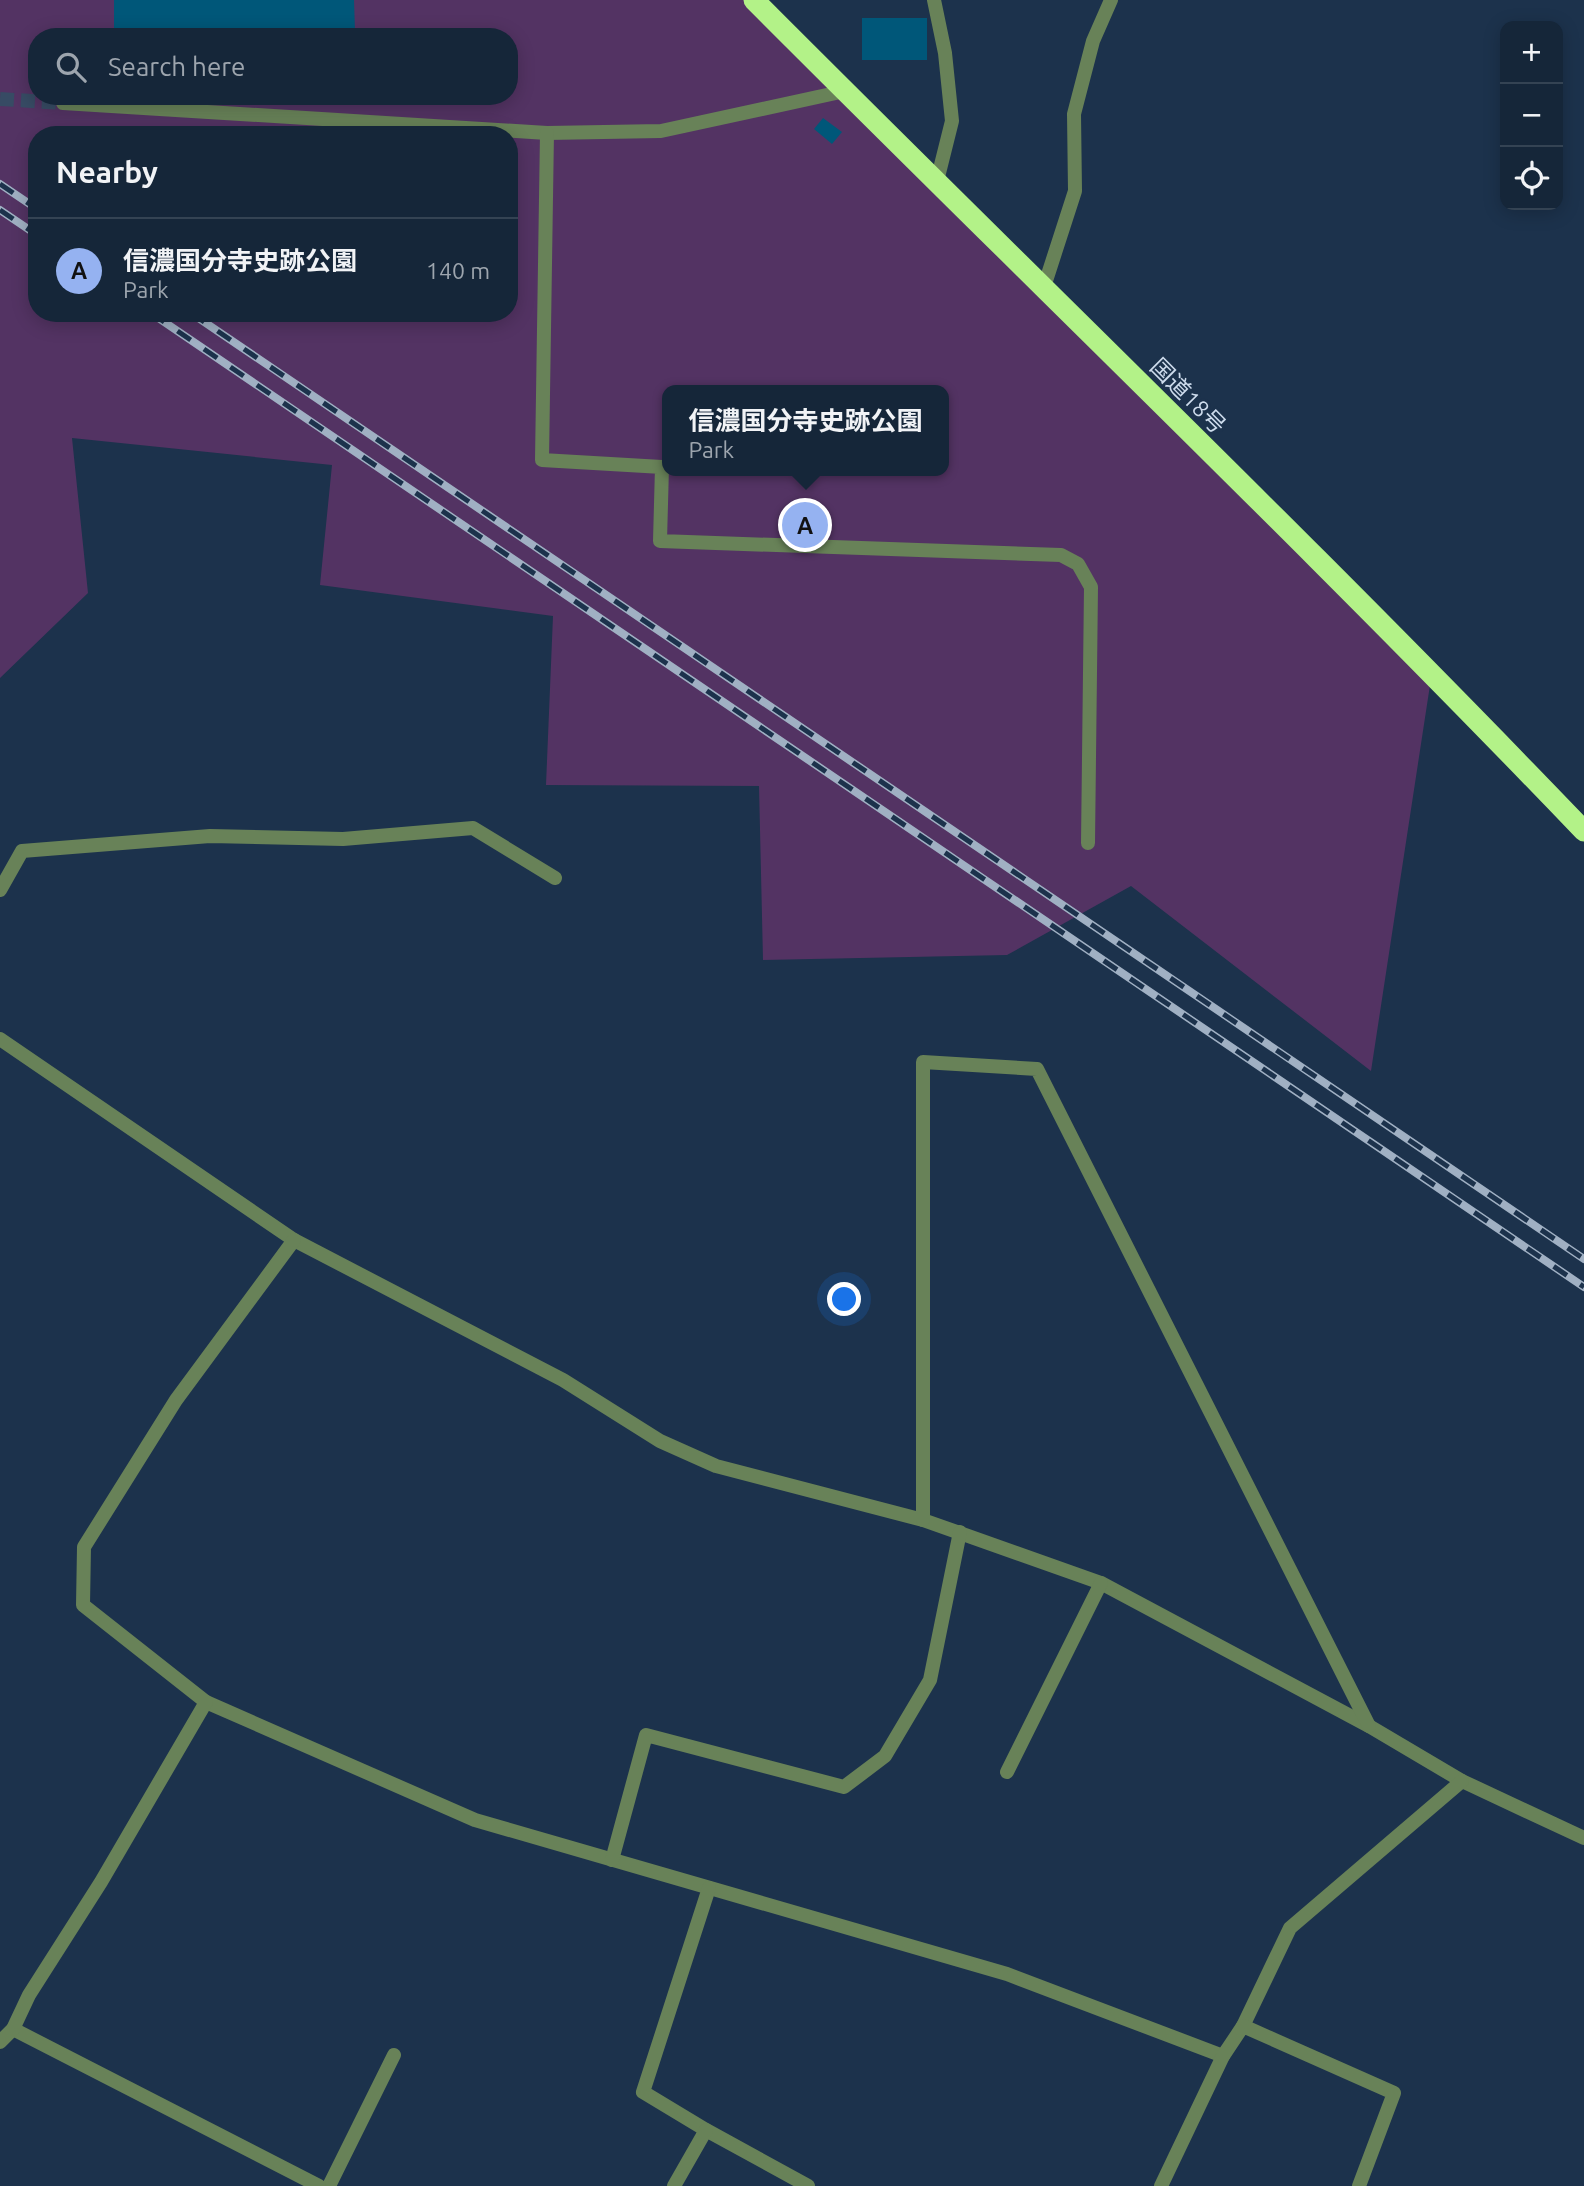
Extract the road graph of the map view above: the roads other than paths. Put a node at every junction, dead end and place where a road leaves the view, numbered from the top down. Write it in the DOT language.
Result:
graph roads {
  1 [pos="754,0"];
  2 [pos="934,0"];
  3 [pos="1111,0"];
  4 [pos="845,92"];
  5 [pos="95,105"];
  6 [pos="434,126"];
  7 [pos="518,131"];
  8 [pos="547,133"];
  9 [pos="937,181"];
  10 [pos="1043,290"];
  11 [pos="1584,831"];
  12 [pos="1088,843"];
  13 [pos="555,878"];
  14 [pos="0,890"];
  15 [pos="0,1039"];
  16 [pos="294,1240"];
  17 [pos="923,1520"];
  18 [pos="960,1532"];
  19 [pos="1101,1583"];
  20 [pos="205,1702"];
  21 [pos="1369,1726"];
  22 [pos="1007,1772"];
  23 [pos="1462,1781"];
  24 [pos="1584,1837"];
  25 [pos="612,1860"];
  26 [pos="709,1888"];
  27 [pos="1243,2026"];
  28 [pos="13,2029"];
  29 [pos="0,2042"];
  30 [pos="394,2055"];
  31 [pos="1223,2056"];
  32 [pos="706,2130"];
  33 [pos="319,2186"];
  34 [pos="329,2186"];
  35 [pos="674,2186"];
  36 [pos="808,2186"];
  37 [pos="1161,2186"];
  38 [pos="1359,2186"];
  1 -- 4 [label="highway, 国道18号"];
  2 -- 9 [label="street"];
  3 -- 10 [label="street"];
  4 -- 8 [label="street"];
  4 -- 9 [label="highway, 国道18号"];
  5 -- 6 [label="street"];
  7 -- 8 [label="street"];
  8 -- 12 [label="street"];
  9 -- 10 [label="highway, 国道18号"];
  10 -- 11 [label="highway, 国道18号"];
  13 -- 14 [label="street"];
  15 -- 16 [label="street"];
  16 -- 17 [label="street"];
  16 -- 20 [label="street"];
  17 -- 18 [label="street"];
  17 -- 21 [label="street"];
  18 -- 19 [label="street"];
  18 -- 25 [label="street"];
  19 -- 21 [label="street"];
  19 -- 22 [label="street"];
  20 -- 25 [label="street"];
  20 -- 28 [label="street"];
  21 -- 23 [label="street"];
  23 -- 24 [label="street"];
  23 -- 27 [label="street"];
  25 -- 26 [label="street"];
  26 -- 31 [label="street"];
  26 -- 32 [label="street"];
  27 -- 31 [label="street"];
  27 -- 38 [label="street"];
  28 -- 29 [label="street"];
  28 -- 33 [label="street"];
  30 -- 34 [label="street"];
  31 -- 37 [label="street"];
  32 -- 35 [label="street"];
  32 -- 36 [label="street"];
}
